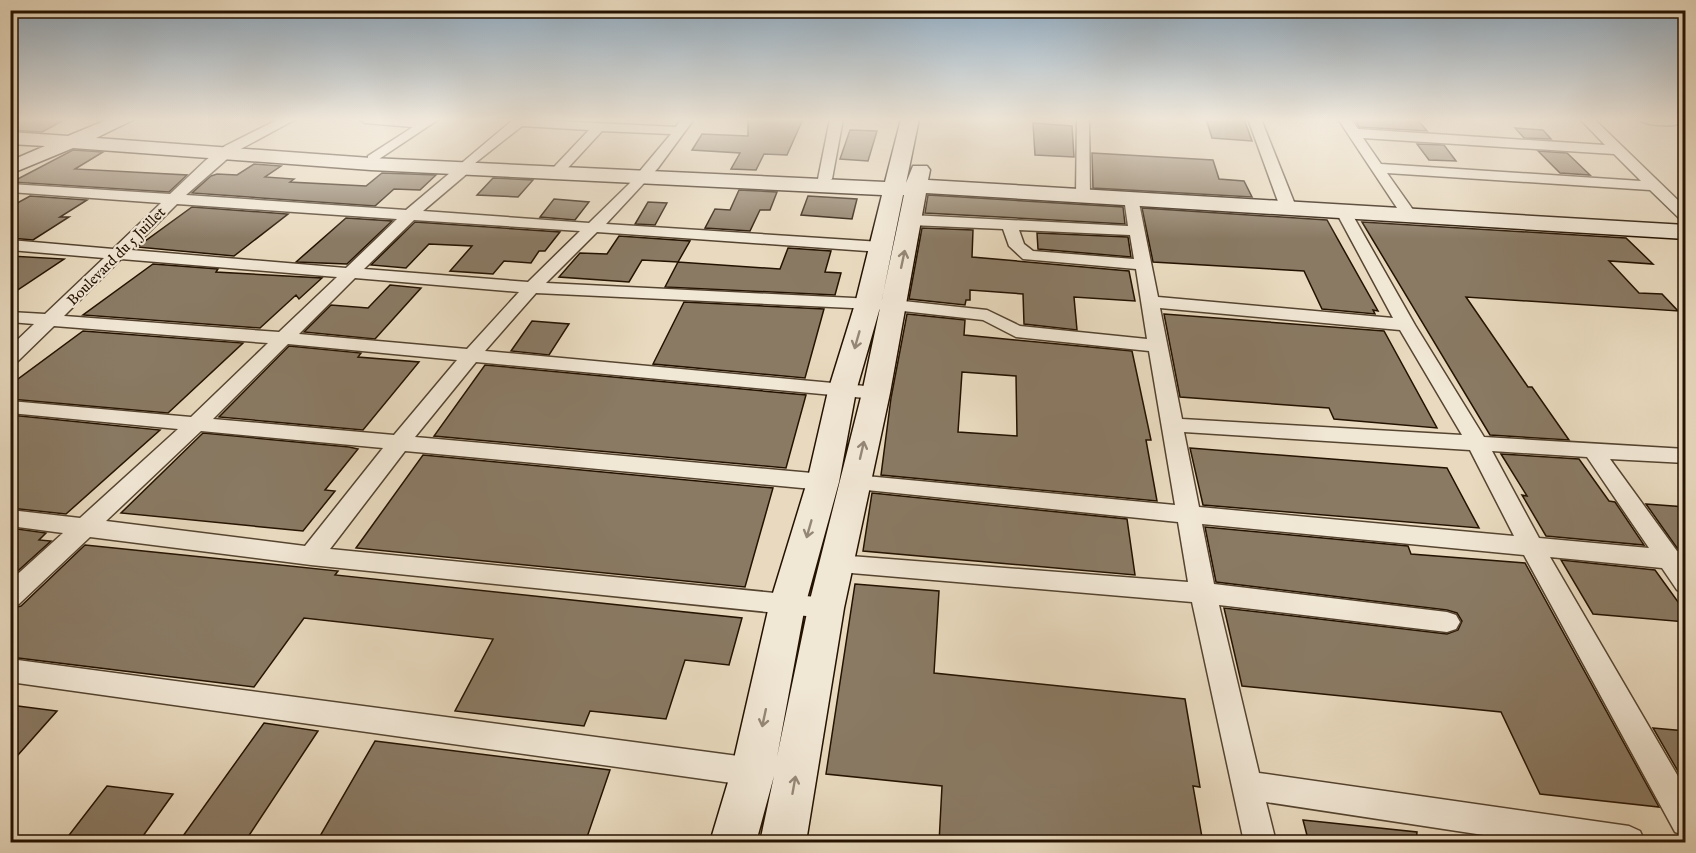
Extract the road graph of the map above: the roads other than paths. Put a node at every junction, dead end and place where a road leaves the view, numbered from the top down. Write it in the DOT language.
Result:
graph roads {
  1 [pos="29,159"];
  2 [pos="219,159"];
  3 [pos="343,159"];
  4 [pos="369,159"];
  5 [pos="373,159"];
  6 [pos="475,159"];
  7 [pos="569,159"];
  8 [pos="659,159"];
  9 [pos="829,159"];
  10 [pos="910,159"];
  11 [pos="918,159"];
  12 [pos="1083,159"];
  13 [pos="1269,159"];
  14 [pos="1371,159"];
  15 [pos="1626,159"];
  16 [pos="466,166"];
  17 [pos="561,167"];
  18 [pos="10,168"];
  19 [pos="1377,168"];
  20 [pos="647,175"];
  21 [pos="825,179"];
  22 [pos="1653,186"];
  23 [pos="10,188"];
  24 [pos="910,191"];
  25 [pos="1083,195"];
  26 [pos="1131,198"];
  27 [pos="174,200"];
  28 [pos="1288,207"];
  29 [pos="1343,210"];
  30 [pos="1408,214"];
  31 [pos="410,215"];
  32 [pos="1686,217"];
  33 [pos="1009,223"];
  34 [pos="594,226"];
  35 [pos="1137,231"];
  36 [pos="1686,232"];
  37 [pos="10,245"];
  38 [pos="882,247"];
  39 [pos="120,253"];
  40 [pos="1143,265"];
  41 [pos="351,273"];
  42 [pos="532,288"];
  43 [pos="1150,302"];
  44 [pos="881,304"];
  45 [pos="10,317"];
  46 [pos="49,322"];
  47 [pos="1406,325"];
  48 [pos="281,338"];
  49 [pos="1158,346"];
  50 [pos="471,356"];
  51 [pos="10,358"];
  52 [pos="842,391"];
  53 [pos="876,393"];
  54 [pos="10,407"];
  55 [pos="196,423"];
  56 [pos="1173,425"];
  57 [pos="400,442"];
  58 [pos="1477,443"];
  59 [pos="1593,450"];
  60 [pos="1686,456"];
  61 [pos="839,482"];
  62 [pos="1190,514"];
  63 [pos="10,518"];
  64 [pos="85,528"];
  65 [pos="1532,548"];
  66 [pos="311,556"];
  67 [pos="1678,561"];
  68 [pos="837,564"];
  69 [pos="1686,583"];
  70 [pos="1203,593"];
  71 [pos="10,597"];
  72 [pos="787,606"];
  73 [pos="826,608"];
  74 [pos="1448,622"];
  75 [pos="10,670"];
  76 [pos="753,772"];
  77 [pos="1246,785"];
  78 [pos="1686,821"];
  79 [pos="733,843"];
  80 [pos="783,843"];
  81 [pos="1260,843"];
  82 [pos="1629,843"];
  1 -- 18 [label="street"];
  2 -- 27 [label="street, Boulevard du 5 Juillet"];
  3 -- 16 [label="street"];
  4 -- 5 [label="street"];
  5 -- 16 [label="street"];
  6 -- 16 [label="street"];
  7 -- 17 [label="street"];
  8 -- 20 [label="street"];
  9 -- 21 [label="street"];
  10 -- 24 [label="street"];
  11 -- 24 [label="street"];
  12 -- 25 [label="street"];
  13 -- 28 [label="street"];
  14 -- 19 [label="street"];
  15 -- 22 [label="street"];
  16 -- 17 [label="street"];
  16 -- 20 [label="street"];
  16 -- 31 [label="street"];
  17 -- 20 [label="street"];
  19 -- 22 [label="street"];
  19 -- 30 [label="street"];
  20 -- 21 [label="street"];
  20 -- 24 [label="street"];
  20 -- 34 [label="street"];
  21 -- 24 [label="street"];
  22 -- 32 [label="street"];
  23 -- 27 [label="street"];
  24 -- 25 [label="street"];
  24 -- 33 [label="street"];
  24 -- 38 [label="street"];
  44 -- 24 [label="street, one-way"];
  25 -- 26 [label="street"];
  26 -- 28 [label="street"];
  26 -- 35 [label="street"];
  27 -- 31 [label="street"];
  27 -- 39 [label="street, Boulevard du 5 Juillet"];
  28 -- 29 [label="street"];
  29 -- 30 [label="street"];
  29 -- 47 [label="street"];
  30 -- 36 [label="street"];
  31 -- 34 [label="street"];
  31 -- 41 [label="street"];
  33 -- 35 [label="street"];
  33 -- 40 [label="street"];
  34 -- 38 [label="street"];
  34 -- 42 [label="street"];
  35 -- 40 [label="street"];
  37 -- 39 [label="street"];
  38 -- 44 [label="street"];
  39 -- 41 [label="street"];
  39 -- 46 [label="street, Boulevard du 5 Juillet"];
  40 -- 43 [label="street"];
  41 -- 42 [label="street"];
  41 -- 48 [label="street"];
  42 -- 44 [label="street"];
  42 -- 50 [label="street"];
  43 -- 47 [label="street"];
  43 -- 49 [label="street"];
  44 -- 49 [label="street"];
  44 -- 52 [label="street, one-way"];
  44 -- 53 [label="street"];
  45 -- 46 [label="street"];
  46 -- 48 [label="street"];
  46 -- 51 [label="street, Boulevard du 5 Juillet"];
  47 -- 58 [label="street"];
  48 -- 50 [label="street"];
  48 -- 55 [label="street"];
  49 -- 56 [label="street"];
  50 -- 52 [label="street"];
  50 -- 57 [label="street"];
  52 -- 53 [label="street"];
  52 -- 61 [label="street"];
  61 -- 53 [label="street, one-way"];
  54 -- 55 [label="street"];
  55 -- 57 [label="street"];
  55 -- 64 [label="street"];
  56 -- 58 [label="street"];
  56 -- 62 [label="street"];
  57 -- 61 [label="street"];
  57 -- 66 [label="street"];
  58 -- 59 [label="street"];
  58 -- 65 [label="street"];
  59 -- 60 [label="street"];
  59 -- 67 [label="street"];
  61 -- 62 [label="street"];
  61 -- 68 [label="street"];
  61 -- 72 [label="street, one-way"];
  62 -- 65 [label="street"];
  62 -- 70 [label="street"];
  63 -- 64 [label="street"];
  64 -- 66 [label="street"];
  64 -- 71 [label="street"];
  65 -- 67 [label="street"];
  65 -- 78 [label="street"];
  66 -- 72 [label="street"];
  67 -- 69 [label="street"];
  68 -- 70 [label="street"];
  68 -- 73 [label="street"];
  70 -- 74 [label="street"];
  70 -- 77 [label="street"];
  72 -- 73 [label="street"];
  72 -- 76 [label="street, one-way"];
  80 -- 73 [label="street, one-way"];
  75 -- 76 [label="street"];
  76 -- 79 [label="street"];
  77 -- 81 [label="street"];
  77 -- 82 [label="street"];
}
